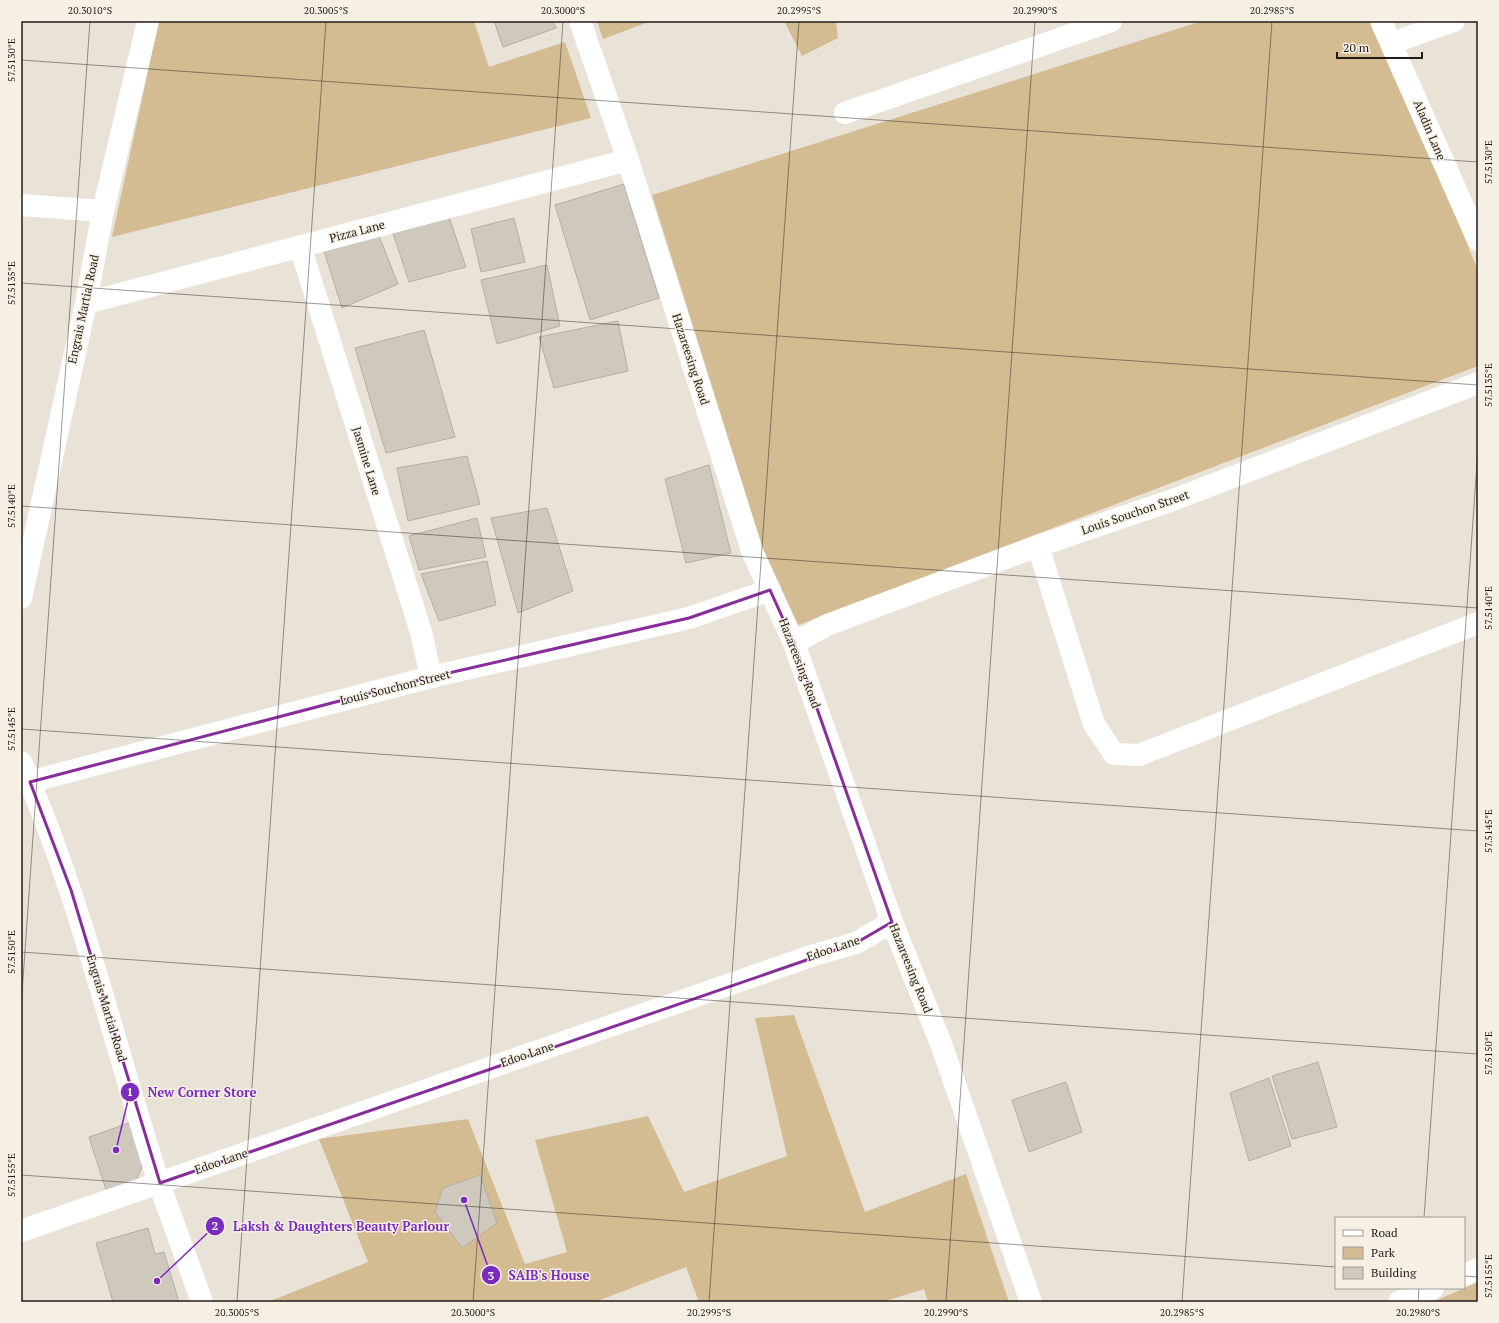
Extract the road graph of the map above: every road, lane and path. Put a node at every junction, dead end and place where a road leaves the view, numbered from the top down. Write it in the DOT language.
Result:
graph roads {
  1 [pos="148,21"];
  2 [pos="580,21"];
  3 [pos="1111,21"];
  4 [pos="1381,21"];
  5 [pos="1454,21"];
  6 [pos="1392,43"];
  7 [pos="845,114"];
  8 [pos="628,160"];
  9 [pos="21,205"];
  10 [pos="103,211"];
  11 [pos="1478,240"];
  12 [pos="300,246"];
  13 [pos="86,302"];
  14 [pos="1478,383"];
  15 [pos="1038,546"];
  16 [pos="770,590"];
  17 [pos="21,598"];
  18 [pos="1478,623"];
  19 [pos="794,643"];
  20 [pos="431,677"];
  21 [pos="21,762"];
  22 [pos="26,783"];
  23 [pos="892,922"];
  24 [pos="160,1183"];
  25 [pos="21,1232"];
  26 [pos="1478,1269"];
  27 [pos="1465,1275"];
  28 [pos="1431,1289"];
  29 [pos="202,1302"];
  30 [pos="1031,1302"];
  31 [pos="1399,1302"];
  1 -- 10 [label="street, Engrais Martial Road"];
  2 -- 8 [label="street, Hazareesing Road"];
  3 -- 7 [label="street"];
  4 -- 6 [label="street, Aladin Lane"];
  5 -- 6 [label="street"];
  6 -- 11 [label="street, Aladin Lane"];
  8 -- 12 [label="street, Pizza Lane"];
  8 -- 16 [label="street, Hazareesing Road"];
  9 -- 10 [label="street"];
  10 -- 13 [label="street, Engrais Martial Road"];
  12 -- 13 [label="street, Pizza Lane"];
  12 -- 20 [label="street, Jasmine Lane"];
  13 -- 17 [label="street, Engrais Martial Road"];
  14 -- 15 [label="street, Louis Souchon Street"];
  15 -- 18 [label="street"];
  15 -- 19 [label="street, Louis Souchon Street"];
  16 -- 19 [label="street, Hazareesing Road"];
  16 -- 20 [label="street, Louis Souchon Street"];
  19 -- 23 [label="street, Hazareesing Road"];
  20 -- 22 [label="street, Louis Souchon Street"];
  21 -- 22 [label="street, Engrais Martial Road"];
  22 -- 24 [label="street, Engrais Martial Road"];
  23 -- 24 [label="street, Edoo Lane"];
  23 -- 30 [label="street, Hazareesing Road"];
  24 -- 25 [label="street, Edoo Lane"];
  24 -- 29 [label="street, Engrais Martial Road"];
  26 -- 27 [label="street"];
  28 -- 31 [label="street"];
}
